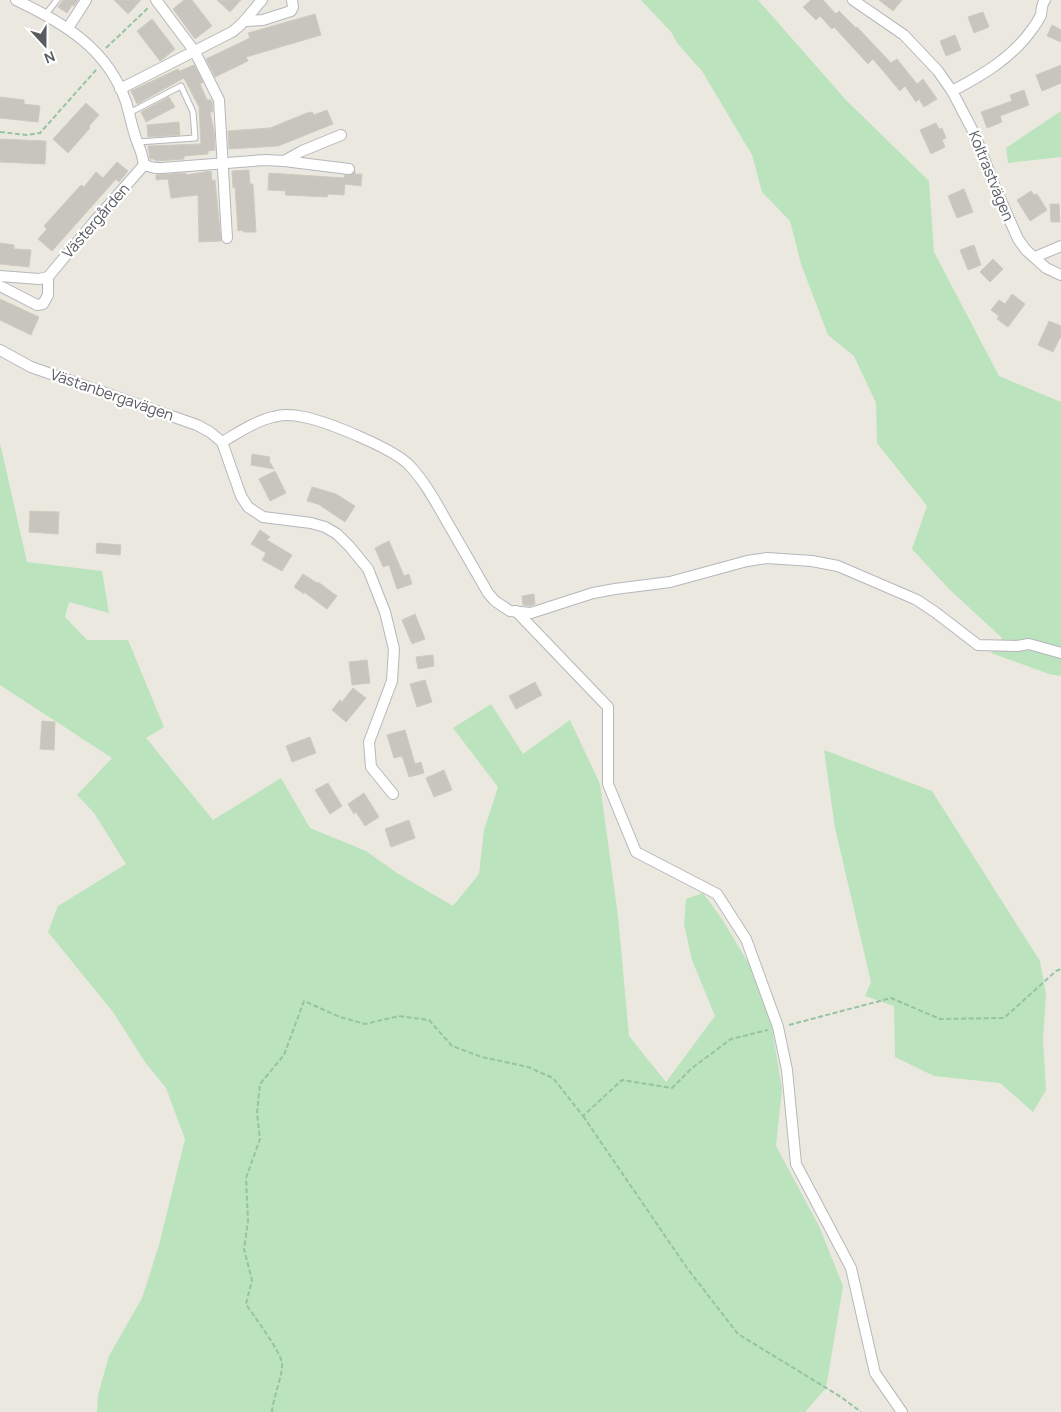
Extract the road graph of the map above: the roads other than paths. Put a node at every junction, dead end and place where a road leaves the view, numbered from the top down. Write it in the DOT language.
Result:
graph roads {
  1 [pos="16,0"];
  2 [pos="57,0"];
  3 [pos="86,0"];
  4 [pos="157,0"];
  5 [pos="262,0"];
  6 [pos="292,0"];
  7 [pos="853,0"];
  8 [pos="1042,1"];
  9 [pos="46,14"];
  10 [pos="246,21"];
  11 [pos="68,28"];
  12 [pos="195,52"];
  13 [pos="120,89"];
  14 [pos="952,91"];
  15 [pos="129,113"];
  16 [pos="341,135"];
  17 [pos="138,142"];
  18 [pos="284,161"];
  19 [pos="224,163"];
  20 [pos="144,164"];
  21 [pos="349,169"];
  22 [pos="227,238"];
  23 [pos="1061,246"];
  24 [pos="1035,257"];
  25 [pos="1061,275"];
  26 [pos="0,276"];
  27 [pos="48,277"];
  28 [pos="0,286"];
  29 [pos="0,350"];
  30 [pos="222,442"];
  31 [pos="516,611"];
  32 [pos="1061,653"];
  33 [pos="393,794"];
  34 [pos="902,1412"];
  1 -- 9 [label="street"];
  2 -- 9 [label="lane"];
  3 -- 11 [label="street"];
  4 -- 12 [label="street"];
  5 -- 10 [label="street"];
  6 -- 10 [label="street"];
  7 -- 14 [label="street, Koltrastvägen"];
  8 -- 14 [label="street"];
  9 -- 11 [label="street"];
  10 -- 12 [label="street"];
  11 -- 13 [label="street"];
  12 -- 13 [label="street"];
  12 -- 19 [label="street"];
  13 -- 15 [label="street"];
  14 -- 24 [label="street, Koltrastvägen"];
  15 -- 17 [label="street"];
  15 -- 17 [label="lane"];
  16 -- 18 [label="street"];
  17 -- 20 [label="street"];
  18 -- 19 [label="street"];
  18 -- 21 [label="street"];
  19 -- 20 [label="street"];
  19 -- 22 [label="street"];
  20 -- 27 [label="street, Västergården"];
  23 -- 24 [label="street"];
  24 -- 25 [label="street, Koltrastvägen"];
  26 -- 27 [label="street"];
  27 -- 28 [label="street"];
  29 -- 30 [label="street, Västanbergavägen"];
  30 -- 31 [label="street"];
  30 -- 33 [label="street"];
  31 -- 32 [label="street"];
  31 -- 34 [label="street"];
}
